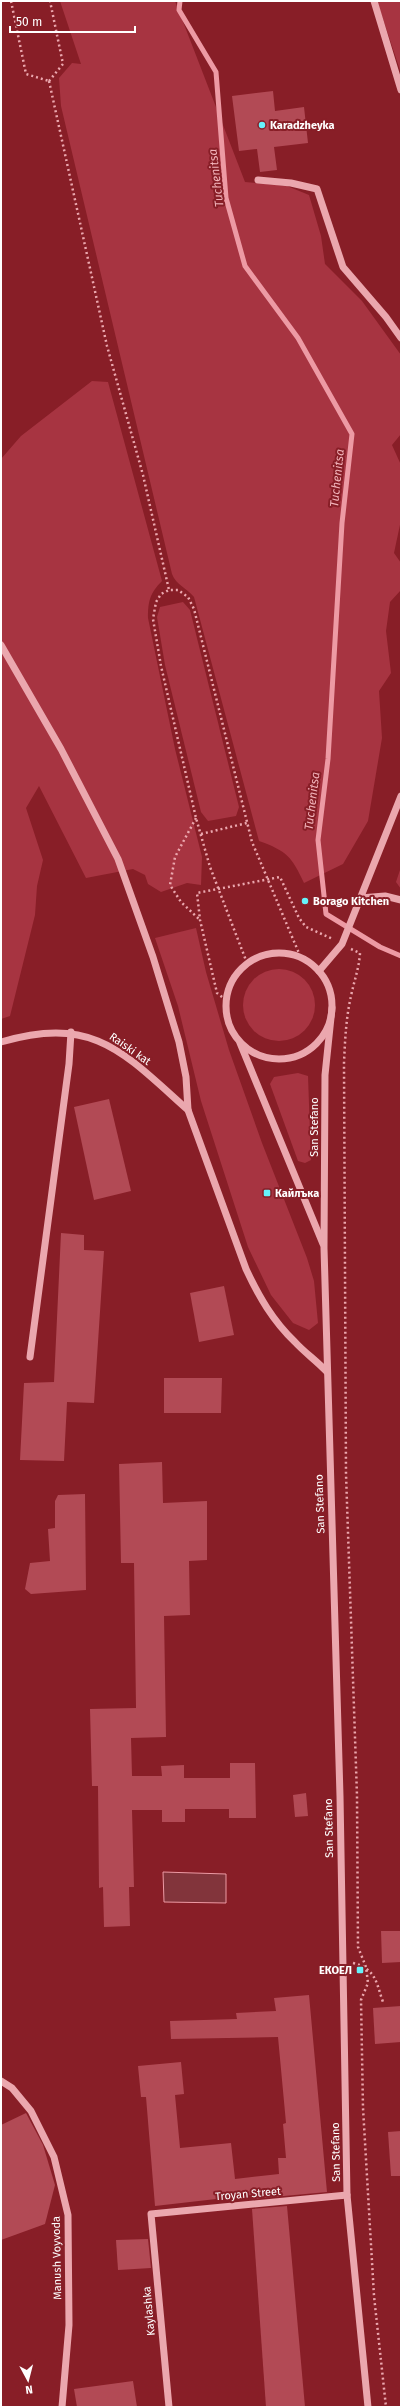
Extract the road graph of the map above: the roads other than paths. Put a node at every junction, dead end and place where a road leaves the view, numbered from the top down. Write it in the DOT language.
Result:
graph roads {
  1 [pos="374,1"];
  2 [pos="401,90"];
  3 [pos="258,180"];
  4 [pos="401,338"];
  5 [pos="1,645"];
  6 [pos="401,796"];
  7 [pos="360,898"];
  8 [pos="401,900"];
  9 [pos="319,971"];
  10 [pos="332,1008"];
  11 [pos="71,1032"];
  12 [pos="239,1041"];
  13 [pos="1,1042"];
  14 [pos="188,1110"];
  15 [pos="324,1248"];
  16 [pos="30,1357"];
  17 [pos="327,1372"];
  18 [pos="1,2081"];
  19 [pos="347,2195"];
  20 [pos="151,2214"];
  21 [pos="62,2407"];
  22 [pos="169,2407"];
  23 [pos="368,2407"];
  1 -- 2 [label="street"];
  3 -- 4 [label="street"];
  5 -- 14 [label="street"];
  6 -- 7 [label="street"];
  7 -- 8 [label="street"];
  7 -- 9 [label="street"];
  9 -- 10 [label="street"];
  9 -- 12 [label="street"];
  10 -- 12 [label="street"];
  10 -- 15 [label="street, San Stefano"];
  11 -- 13 [label="street, Raiski kat"];
  11 -- 14 [label="street, Raiski kat"];
  11 -- 16 [label="street"];
  12 -- 15 [label="street, San Stefano"];
  14 -- 17 [label="street"];
  15 -- 17 [label="street, San Stefano"];
  17 -- 19 [label="street, San Stefano"];
  18 -- 21 [label="street, Manush Voyvoda"];
  19 -- 20 [label="street, Troyan Street"];
  19 -- 23 [label="street, San Stefano"];
  20 -- 22 [label="street, Kaylashka"];
}
